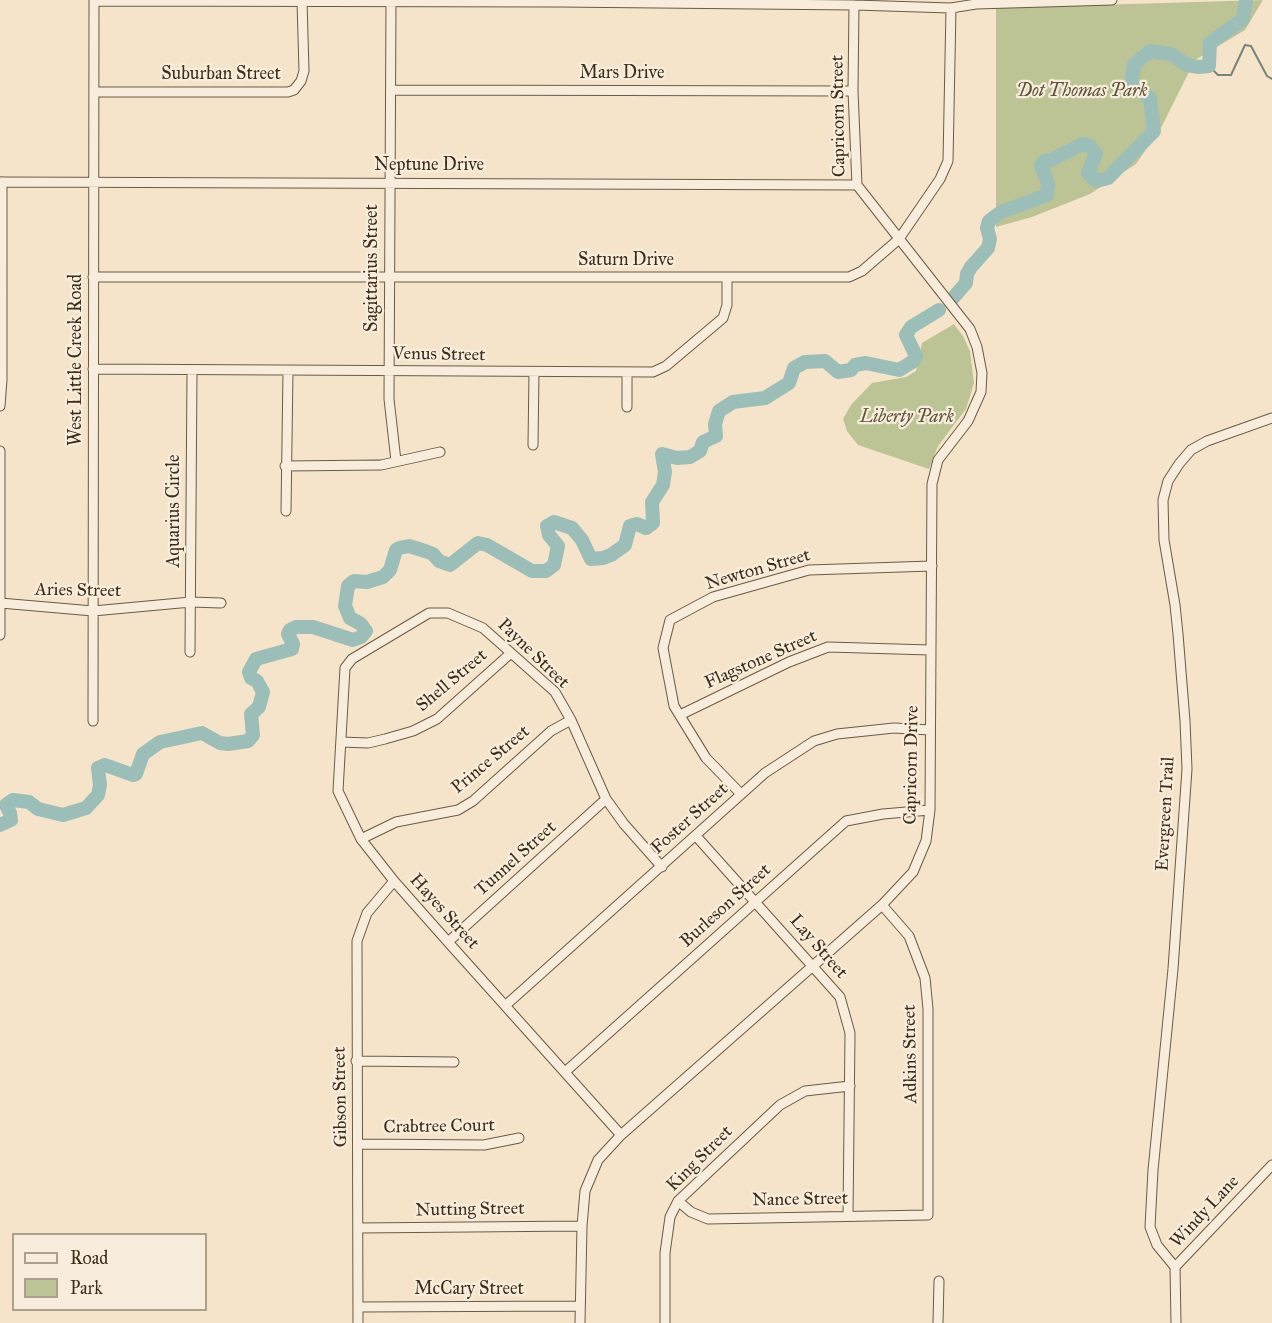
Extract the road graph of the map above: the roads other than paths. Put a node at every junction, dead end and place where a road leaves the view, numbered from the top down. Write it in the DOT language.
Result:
graph roads {
  1 [pos="1112,0"];
  2 [pos="94,1"];
  3 [pos="302,2"];
  4 [pos="391,2"];
  5 [pos="854,5"];
  6 [pos="951,8"];
  7 [pos="391,90"];
  8 [pos="853,91"];
  9 [pos="94,92"];
  10 [pos="1,182"];
  11 [pos="93,182"];
  12 [pos="390,183"];
  13 [pos="857,185"];
  14 [pos="899,239"];
  15 [pos="925,274"];
  16 [pos="390,276"];
  17 [pos="93,277"];
  18 [pos="727,277"];
  19 [pos="93,369"];
  20 [pos="389,370"];
  21 [pos="192,371"];
  22 [pos="288,371"];
  23 [pos="534,372"];
  24 [pos="627,373"];
  25 [pos="0,406"];
  26 [pos="627,406"];
  27 [pos="1272,418"];
  28 [pos="533,445"];
  29 [pos="0,451"];
  30 [pos="440,452"];
  31 [pos="396,461"];
  32 [pos="285,466"];
  33 [pos="286,512"];
  34 [pos="932,566"];
  35 [pos="191,602"];
  36 [pos="221,603"];
  37 [pos="0,604"];
  38 [pos="93,611"];
  39 [pos="0,635"];
  40 [pos="930,650"];
  41 [pos="190,652"];
  42 [pos="511,653"];
  43 [pos="345,668"];
  44 [pos="680,716"];
  45 [pos="571,720"];
  46 [pos="93,721"];
  47 [pos="930,730"];
  48 [pos="341,741"];
  49 [pos="741,794"];
  50 [pos="606,799"];
  51 [pos="930,810"];
  52 [pos="696,836"];
  53 [pos="361,839"];
  54 [pos="662,867"];
  55 [pos="394,881"];
  56 [pos="756,901"];
  57 [pos="882,905"];
  58 [pos="448,942"];
  59 [pos="814,967"];
  60 [pos="506,1005"];
  61 [pos="356,1060"];
  62 [pos="454,1062"];
  63 [pos="565,1072"];
  64 [pos="850,1086"];
  65 [pos="621,1135"];
  66 [pos="519,1138"];
  67 [pos="359,1144"];
  68 [pos="1272,1164"];
  69 [pos="678,1201"];
  70 [pos="928,1215"];
  71 [pos="848,1216"];
  72 [pos="582,1226"];
  73 [pos="358,1228"];
  74 [pos="1175,1267"];
  75 [pos="939,1281"];
  76 [pos="580,1306"];
  77 [pos="358,1307"];
  78 [pos="358,1323"];
  79 [pos="580,1323"];
  80 [pos="665,1323"];
  81 [pos="938,1323"];
  82 [pos="1176,1323"];
  1 -- 6 [label="street"];
  2 -- 3 [label="street"];
  2 -- 9 [label="street, West Little Creek Road"];
  3 -- 4 [label="street"];
  3 -- 9 [label="street, Suburban Street"];
  4 -- 5 [label="street"];
  4 -- 7 [label="street, Sagittarius Street"];
  5 -- 6 [label="street"];
  5 -- 8 [label="street, Capricorn Street"];
  6 -- 14 [label="street, Saturn Drive"];
  7 -- 8 [label="street, Mars Drive"];
  7 -- 12 [label="street, Sagittarius Street"];
  8 -- 13 [label="street, Capricorn Street"];
  9 -- 11 [label="street, West Little Creek Road"];
  10 -- 11 [label="street, Neptune Drive"];
  10 -- 25 [label="street"];
  11 -- 12 [label="street, Neptune Drive"];
  11 -- 17 [label="street, West Little Creek Road"];
  12 -- 13 [label="street, Neptune Drive"];
  12 -- 16 [label="street, Sagittarius Street"];
  13 -- 14 [label="street, Capricorn Street"];
  14 -- 15 [label="street, Capricorn Street"];
  14 -- 18 [label="street, Saturn Drive"];
  15 -- 34 [label="street, Capricorn Drive"];
  16 -- 17 [label="street, Saturn Drive"];
  16 -- 18 [label="street, Saturn Drive"];
  16 -- 20 [label="street, Sagittarius Street"];
  17 -- 19 [label="street, West Little Creek Road"];
  18 -- 24 [label="street, Venus Street"];
  19 -- 21 [label="street, Venus Street"];
  19 -- 38 [label="street, West Little Creek Road"];
  20 -- 22 [label="street, Venus Street"];
  20 -- 23 [label="street, Venus Street"];
  20 -- 31 [label="street, Sagittarius Street"];
  21 -- 22 [label="street, Venus Street"];
  21 -- 35 [label="street, Aquarius Circle"];
  22 -- 32 [label="street"];
  23 -- 24 [label="street, Venus Street"];
  23 -- 28 [label="street"];
  24 -- 26 [label="street"];
  27 -- 74 [label="street, Evergreen Trail"];
  29 -- 37 [label="street"];
  30 -- 31 [label="street"];
  31 -- 32 [label="street"];
  32 -- 33 [label="street"];
  34 -- 40 [label="street, Capricorn Drive"];
  34 -- 44 [label="street, Newton Street"];
  35 -- 36 [label="street, Aries Street"];
  35 -- 38 [label="street, Aries Street"];
  35 -- 41 [label="street, Aquarius Circle"];
  37 -- 38 [label="street, Aries Street"];
  37 -- 39 [label="street"];
  38 -- 46 [label="street, West Little Creek Road"];
  40 -- 44 [label="street, Flagstone Street"];
  40 -- 47 [label="street, Capricorn Drive"];
  42 -- 43 [label="street, Payne Street"];
  42 -- 45 [label="street, Payne Street"];
  42 -- 48 [label="street, Shell Street"];
  43 -- 48 [label="street, Hayes Street"];
  44 -- 49 [label="street"];
  45 -- 50 [label="street, Payne Street"];
  45 -- 53 [label="street, Prince Street"];
  47 -- 49 [label="street, Foster Street"];
  47 -- 51 [label="street, Capricorn Drive"];
  48 -- 53 [label="street, Hayes Street"];
  49 -- 52 [label="street, Foster Street"];
  50 -- 54 [label="street, Payne Street"];
  50 -- 58 [label="street, Tunnel Street"];
  51 -- 56 [label="street, Burleson Street"];
  51 -- 57 [label="street, Capricorn Drive"];
  52 -- 54 [label="street, Foster Street"];
  52 -- 56 [label="street, Lay Street"];
  53 -- 55 [label="street, Hayes Street"];
  54 -- 60 [label="street, Foster Street"];
  55 -- 58 [label="street, Hayes Street"];
  55 -- 61 [label="street, Gibson Street"];
  56 -- 59 [label="street, Lay Street"];
  56 -- 63 [label="street, Burleson Street"];
  57 -- 59 [label="street, Capricorn Drive"];
  57 -- 70 [label="street, Adkins Street"];
  58 -- 60 [label="street, Hayes Street"];
  59 -- 64 [label="street, Lay Street"];
  59 -- 65 [label="street, Capricorn Drive"];
  60 -- 63 [label="street, Hayes Street"];
  61 -- 62 [label="street"];
  61 -- 67 [label="street, Gibson Street"];
  63 -- 65 [label="street, Hayes Street"];
  64 -- 69 [label="street, King Street"];
  64 -- 71 [label="street, Lay Street"];
  65 -- 72 [label="street, Capricorn Drive"];
  66 -- 67 [label="street, Crabtree Court"];
  67 -- 73 [label="street, Gibson Street"];
  68 -- 74 [label="street, Windy Lane"];
  69 -- 71 [label="street, Nance Street"];
  69 -- 80 [label="street, King Street"];
  70 -- 71 [label="street, Nance Street"];
  72 -- 73 [label="street, Nutting Street"];
  72 -- 76 [label="street, Capricorn Drive"];
  73 -- 77 [label="street, Gibson Street"];
  74 -- 82 [label="street, Windy Lane"];
  75 -- 81 [label="street"];
  76 -- 77 [label="street, McCary Street"];
  76 -- 79 [label="street, Capricorn Drive"];
  77 -- 78 [label="street, Gibson Street"];
}
